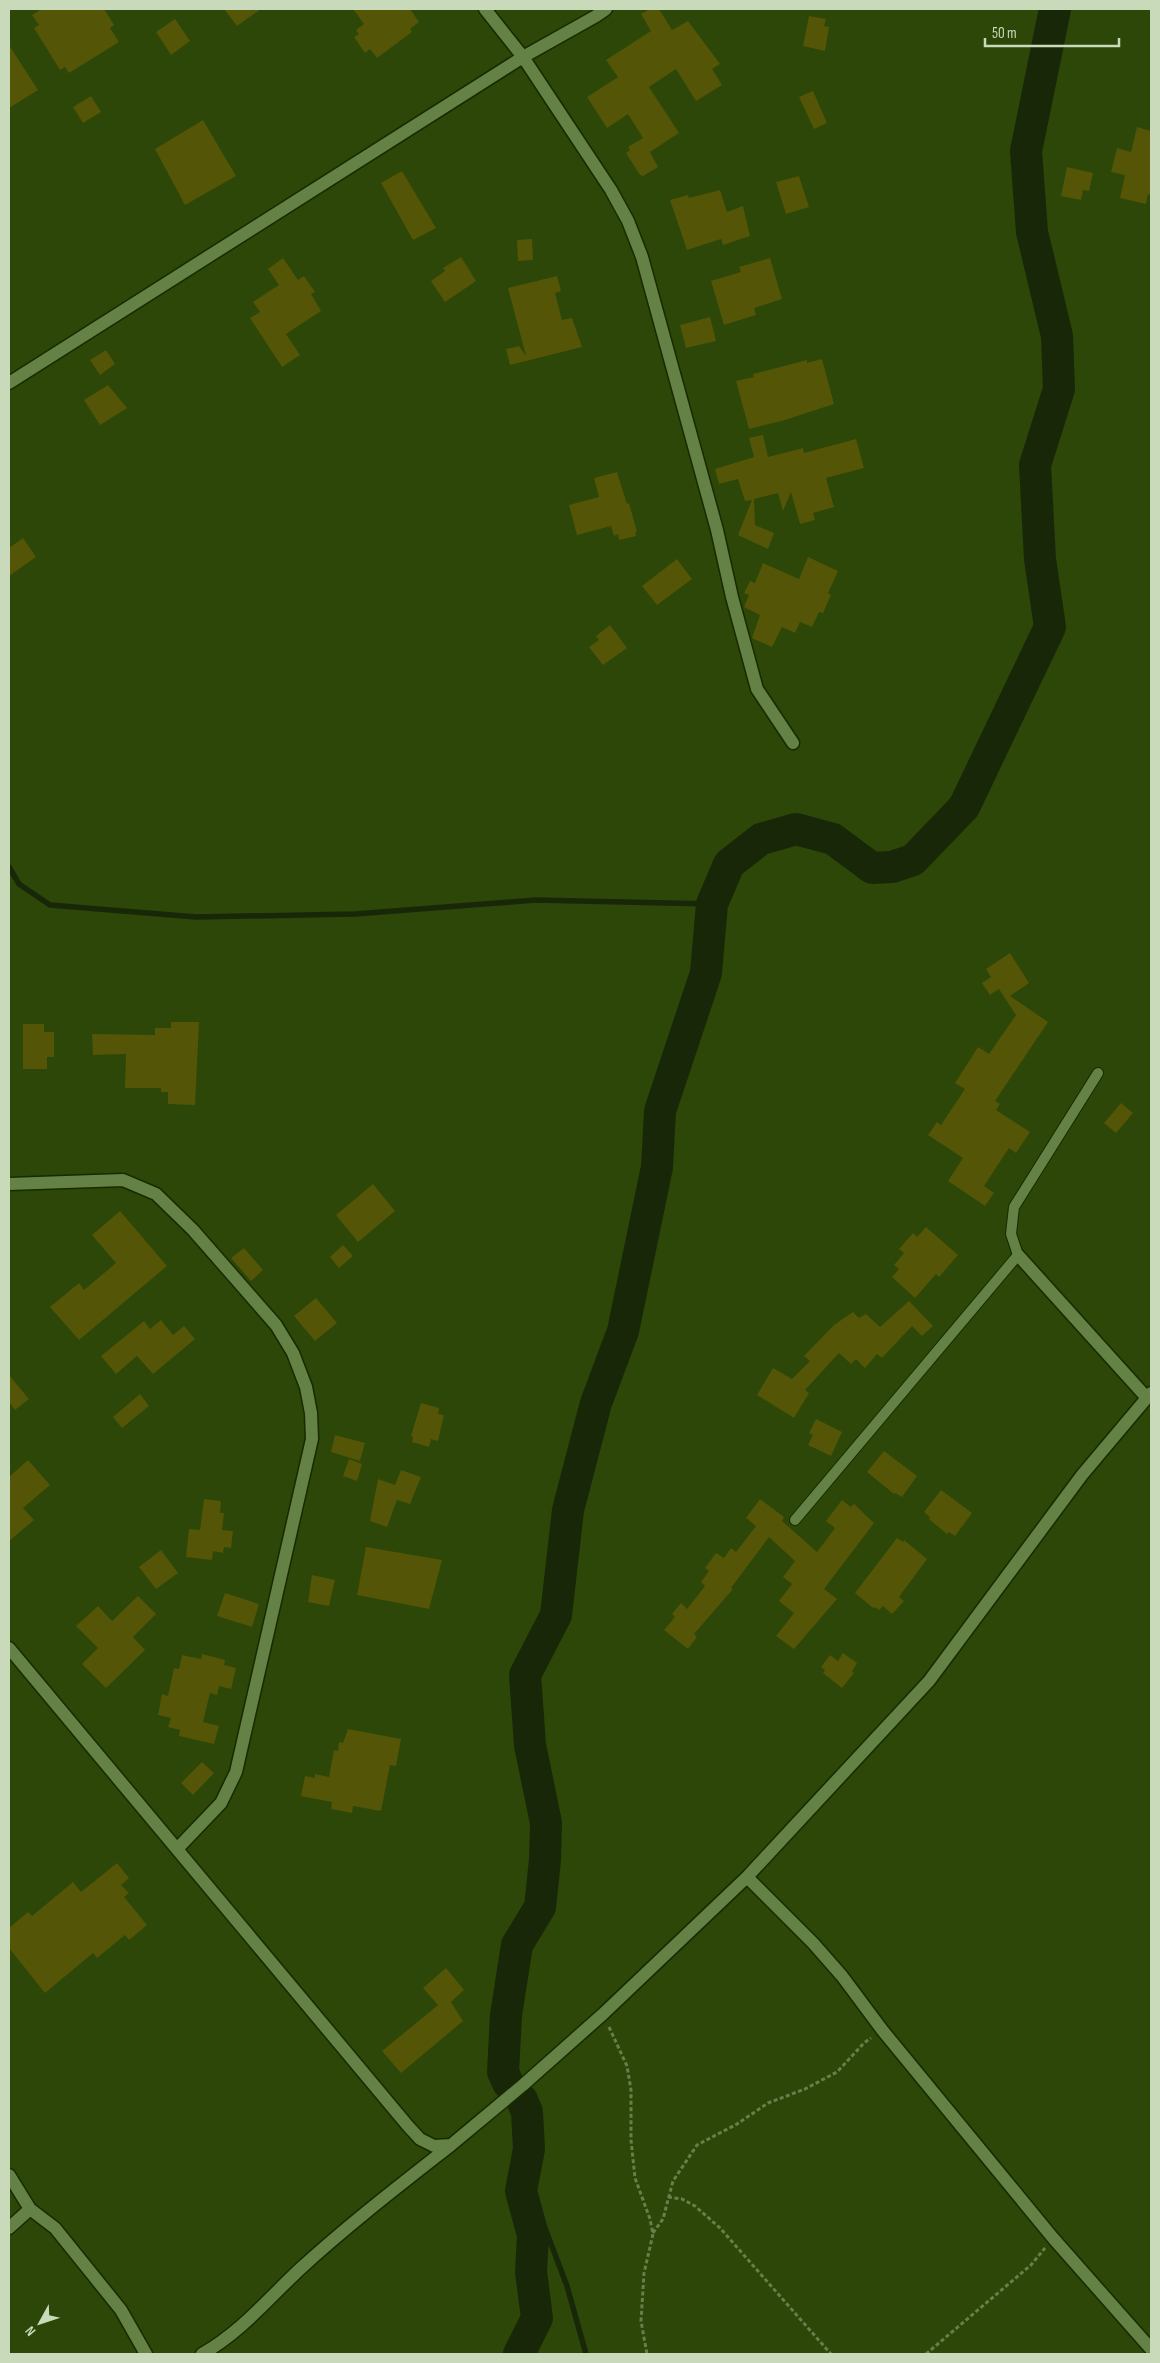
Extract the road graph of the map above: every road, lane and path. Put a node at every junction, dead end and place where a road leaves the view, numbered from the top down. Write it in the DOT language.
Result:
graph roads {
  1 [pos="485,9"];
  2 [pos="606,9"];
  3 [pos="523,57"];
  4 [pos="9,383"];
  5 [pos="793,743"];
  6 [pos="1098,1073"];
  7 [pos="9,1184"];
  8 [pos="1018,1255"];
  9 [pos="1149,1395"];
  10 [pos="795,1520"];
  11 [pos="9,1648"];
  12 [pos="177,1849"];
  13 [pos="747,1877"];
  14 [pos="603,2014"];
  15 [pos="883,2031"];
  16 [pos="451,2145"];
  17 [pos="9,2175"];
  18 [pos="668,2198"];
  19 [pos="30,2209"];
  20 [pos="9,2228"];
  21 [pos="653,2234"];
  22 [pos="1053,2238"];
  23 [pos="1151,2349"];
  24 [pos="146,2354"];
  25 [pos="202,2354"];
  26 [pos="647,2354"];
  27 [pos="831,2354"];
  28 [pos="926,2354"];
  1 -- 3 [label="street"];
  2 -- 3 [label="street"];
  3 -- 4 [label="street"];
  3 -- 5 [label="street"];
  6 -- 8 [label="lane"];
  7 -- 12 [label="street"];
  8 -- 9 [label="street"];
  8 -- 10 [label="lane"];
  9 -- 13 [label="street"];
  11 -- 12 [label="street"];
  12 -- 16 [label="street"];
  13 -- 14 [label="street"];
  13 -- 15 [label="street"];
  14 -- 16 [label="street"];
  14 -- 21 [label="path"];
  15 -- 18 [label="path"];
  15 -- 22 [label="street"];
  16 -- 25 [label="street"];
  17 -- 19 [label="street"];
  18 -- 21 [label="path"];
  18 -- 27 [label="path"];
  19 -- 20 [label="street"];
  19 -- 24 [label="street"];
  21 -- 26 [label="path"];
  22 -- 23 [label="street"];
  22 -- 28 [label="path"];
}
